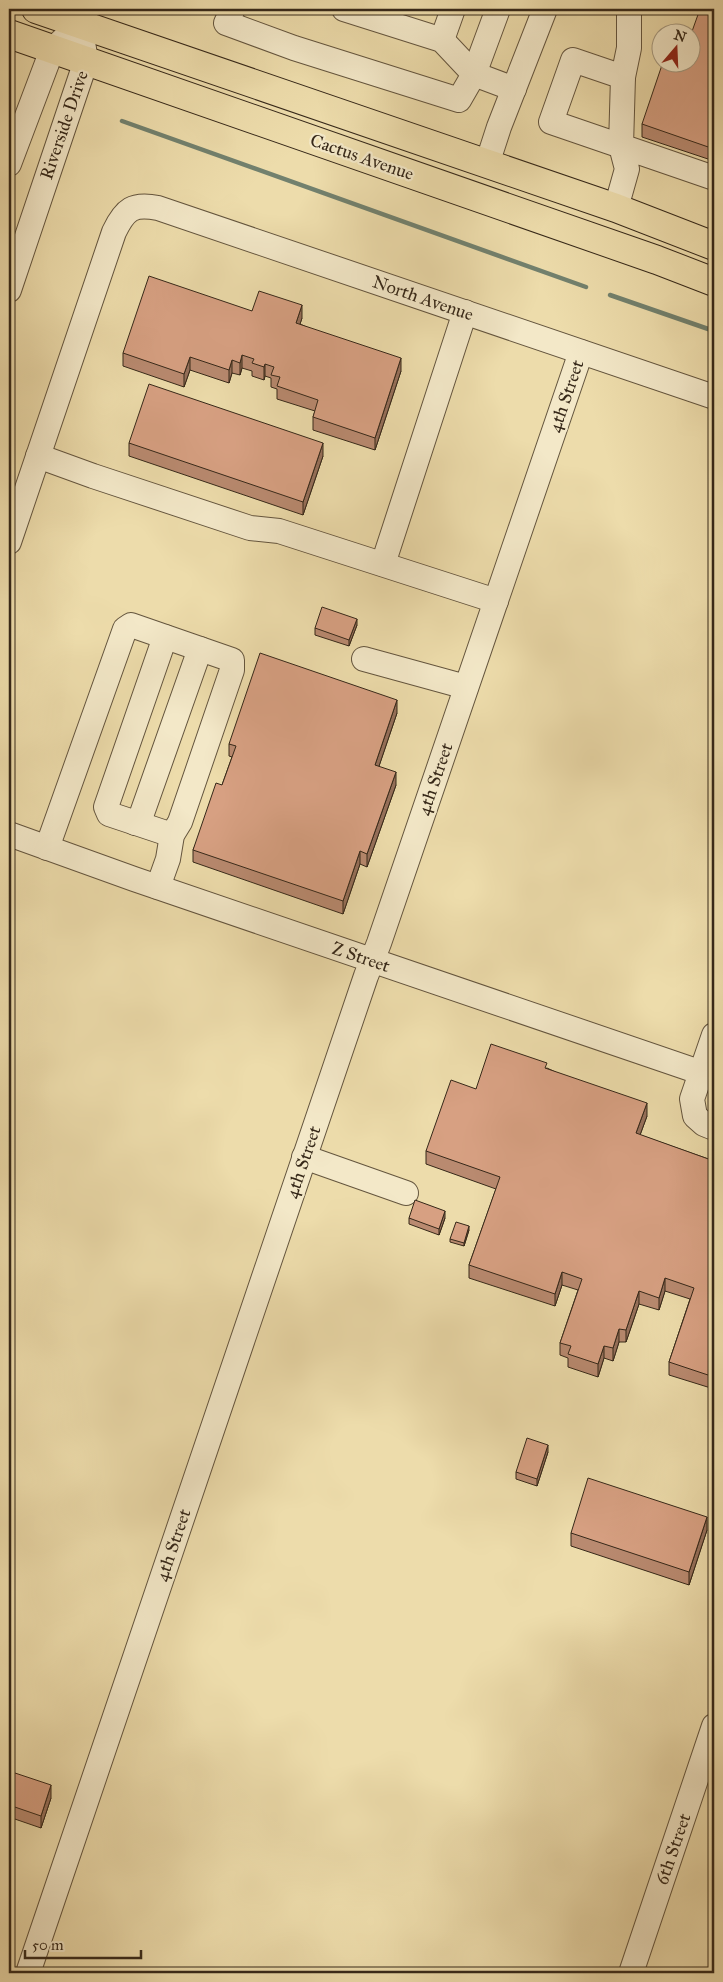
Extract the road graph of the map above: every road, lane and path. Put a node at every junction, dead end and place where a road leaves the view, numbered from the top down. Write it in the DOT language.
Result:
graph roads {
  1 [pos="36,9"];
  2 [pos="233,9"];
  3 [pos="344,9"];
  4 [pos="452,9"];
  5 [pos="498,9"];
  6 [pos="545,9"];
  7 [pos="629,9"];
  8 [pos="82,16"];
  9 [pos="9,34"];
  10 [pos="442,40"];
  11 [pos="52,50"];
  12 [pos="86,61"];
  13 [pos="474,74"];
  14 [pos="623,77"];
  15 [pos="514,89"];
  16 [pos="621,146"];
  17 [pos="335,148"];
  18 [pos="9,164"];
  19 [pos="487,164"];
  20 [pos="714,178"];
  21 [pos="616,208"];
  22 [pos="714,246"];
  23 [pos="714,282"];
  24 [pos="9,290"];
  25 [pos="465,312"];
  26 [pos="581,352"];
  27 [pos="714,397"];
  28 [pos="38,456"];
  29 [pos="9,542"];
  30 [pos="383,564"];
  31 [pos="496,601"];
  32 [pos="165,637"];
  33 [pos="200,649"];
  34 [pos="364,659"];
  35 [pos="466,687"];
  36 [pos="135,823"];
  37 [pos="9,834"];
  38 [pos="172,835"];
  39 [pos="47,848"];
  40 [pos="158,887"];
  41 [pos="372,960"];
  42 [pos="714,1035"];
  43 [pos="708,1075"];
  44 [pos="714,1128"];
  45 [pos="304,1158"];
  46 [pos="406,1193"];
  47 [pos="714,1726"];
  48 [pos="28,1973"];
  49 [pos="631,1973"];
  1 -- 8 [label="main road, Cactus Avenue"];
  2 -- 13 [label="street"];
  3 -- 10 [label="street"];
  4 -- 10 [label="street"];
  5 -- 13 [label="street"];
  6 -- 15 [label="street"];
  7 -- 14 [label="street"];
  8 -- 11 [label="street, Riverside Drive"];
  8 -- 12 [label="street, Riverside Drive"];
  8 -- 19 [label="main road, Cactus Avenue"];
  9 -- 11 [label="main road, Cactus Avenue"];
  10 -- 13 [label="street"];
  11 -- 12 [label="main road, Cactus Avenue"];
  11 -- 18 [label="street, Riverside Drive"];
  12 -- 17 [label="main road, Cactus Avenue"];
  12 -- 24 [label="street, Riverside Drive"];
  13 -- 15 [label="street"];
  14 -- 16 [label="street"];
  14 -- 16 [label="street"];
  15 -- 19 [label="street"];
  16 -- 20 [label="street"];
  16 -- 21 [label="street"];
  17 -- 19 [label="main road"];
  17 -- 23 [label="main road, Cactus Avenue"];
  19 -- 21 [label="main road, Cactus Avenue"];
  21 -- 22 [label="main road, Cactus Avenue"];
  25 -- 26 [label="street, North Avenue"];
  25 -- 28 [label="street, North Avenue"];
  25 -- 30 [label="street"];
  26 -- 27 [label="street, North Avenue"];
  26 -- 31 [label="street, 4th Street"];
  28 -- 29 [label="street"];
  28 -- 30 [label="street"];
  30 -- 31 [label="street"];
  31 -- 35 [label="street, 4th Street"];
  32 -- 33 [label="street"];
  32 -- 36 [label="street"];
  32 -- 39 [label="street"];
  33 -- 36 [label="street"];
  33 -- 38 [label="street"];
  34 -- 35 [label="street"];
  35 -- 41 [label="street, 4th Street"];
  36 -- 38 [label="street"];
  37 -- 39 [label="street, Z Street"];
  38 -- 40 [label="street"];
  39 -- 40 [label="street, Z Street"];
  40 -- 41 [label="street, Z Street"];
  41 -- 43 [label="street, Z Street"];
  41 -- 45 [label="street, 4th Street"];
  42 -- 43 [label="street"];
  43 -- 44 [label="street"];
  45 -- 46 [label="street"];
  45 -- 48 [label="street, 4th Street"];
  47 -- 49 [label="street, 6th Street"];
}
